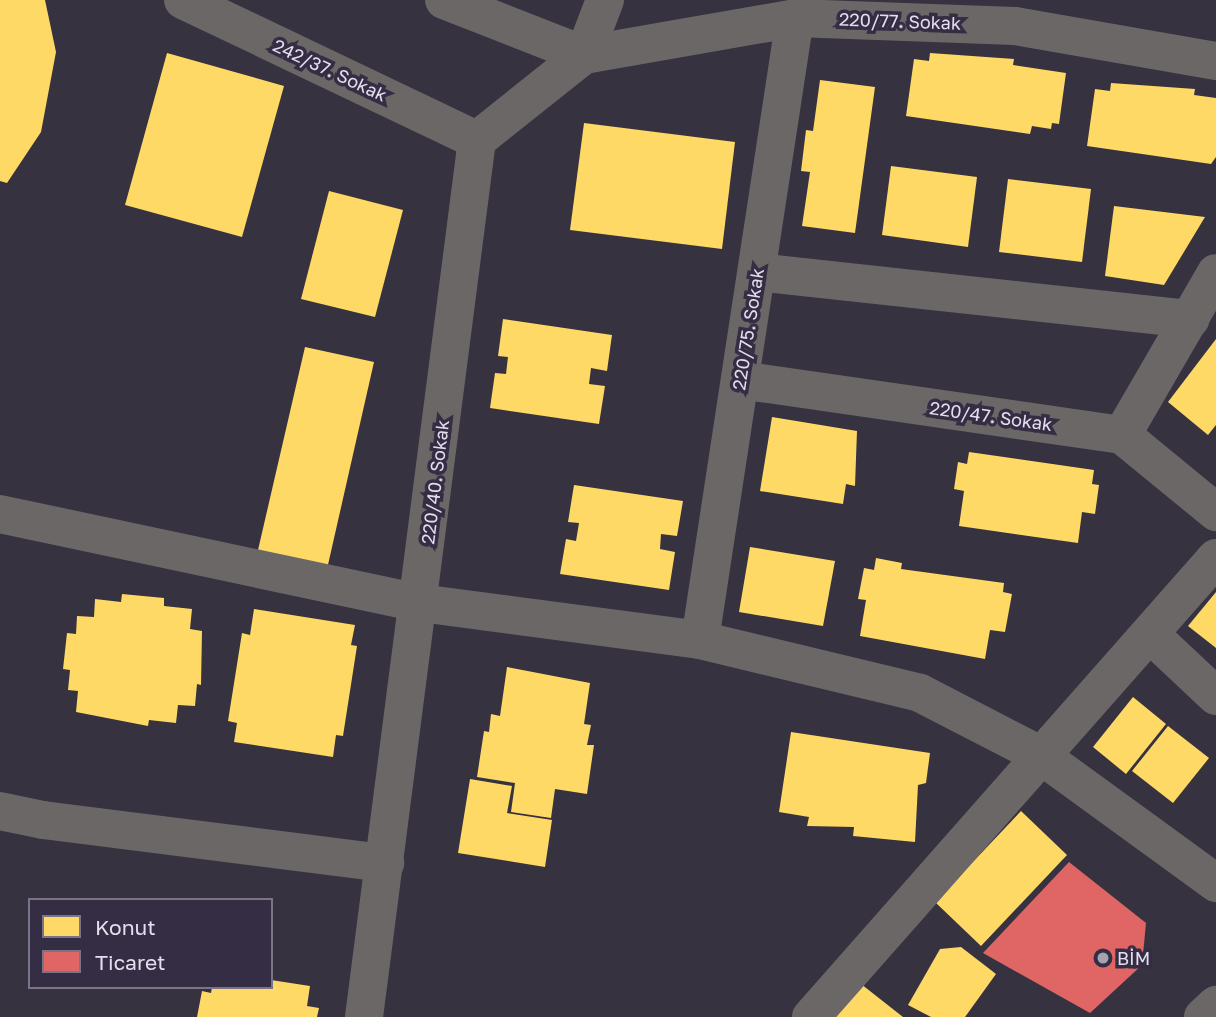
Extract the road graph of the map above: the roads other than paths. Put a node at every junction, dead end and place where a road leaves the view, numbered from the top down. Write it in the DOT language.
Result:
graph roads {
  1 [pos="183,0"];
  2 [pos="444,0"];
  3 [pos="605,0"];
  4 [pos="954,12"];
  5 [pos="795,18"];
  6 [pos="584,55"];
  7 [pos="1216,61"];
  8 [pos="477,141"];
  9 [pos="757,272"];
  10 [pos="1205,305"];
  11 [pos="740,380"];
  12 [pos="1122,435"];
  13 [pos="1216,512"];
  14 [pos="0,514"];
  15 [pos="1216,558"];
  16 [pos="420,603"];
  17 [pos="1151,635"];
  18 [pos="700,640"];
  19 [pos="1216,696"];
  20 [pos="1040,755"];
  21 [pos="0,811"];
  22 [pos="385,863"];
  23 [pos="1216,883"];
  24 [pos="1216,1005"];
  25 [pos="364,1017"];
  26 [pos="811,1017"];
  27 [pos="1203,1017"];
  1 -- 8 [label="street, 242/37. Sokak"];
  2 -- 6 [label="street"];
  3 -- 6 [label="street"];
  4 -- 5 [label="street, 220/77. Sokak"];
  4 -- 7 [label="street, 220/77. Sokak"];
  5 -- 6 [label="street, 220/77. Sokak"];
  5 -- 9 [label="street, 220/75. Sokak"];
  6 -- 8 [label="street"];
  8 -- 16 [label="street, 220/40. Sokak"];
  9 -- 10 [label="street"];
  9 -- 11 [label="street, 220/75. Sokak"];
  10 -- 12 [label="street"];
  11 -- 12 [label="street, 220/47. Sokak"];
  11 -- 18 [label="street, 220/75. Sokak"];
  12 -- 13 [label="street"];
  14 -- 16 [label="street"];
  15 -- 17 [label="street"];
  16 -- 18 [label="street"];
  16 -- 22 [label="street, 220/40. Sokak"];
  17 -- 19 [label="street"];
  17 -- 20 [label="street"];
  18 -- 20 [label="street"];
  20 -- 23 [label="street"];
  20 -- 26 [label="street"];
  21 -- 22 [label="street"];
  22 -- 25 [label="street, 220/40. Sokak"];
  24 -- 27 [label="street"];
}
